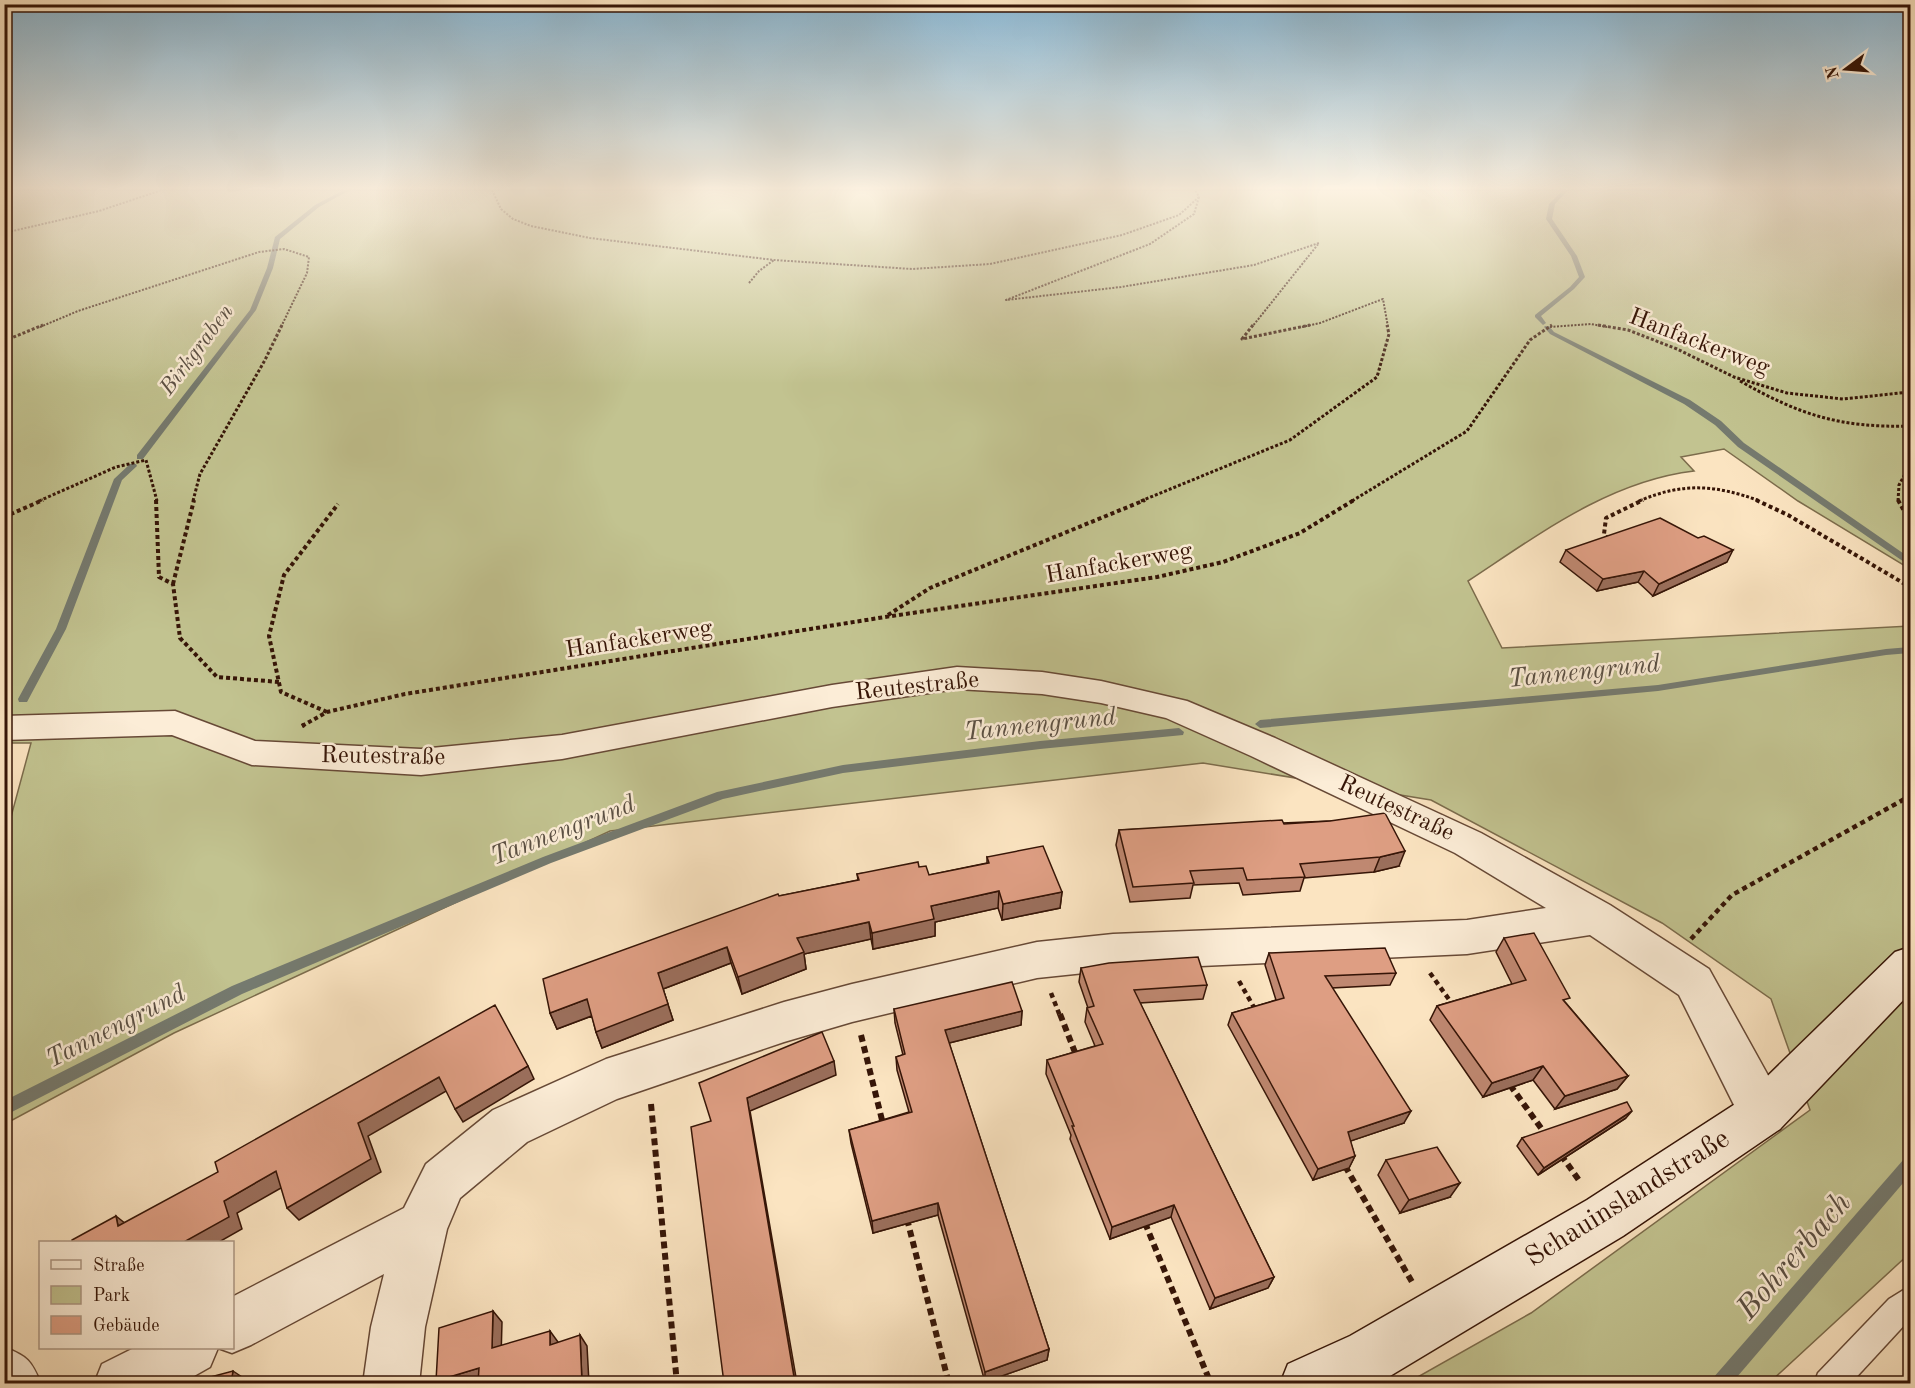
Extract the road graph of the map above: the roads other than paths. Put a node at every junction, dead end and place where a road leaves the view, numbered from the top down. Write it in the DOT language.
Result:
graph roads {
  1 [pos="4,728"];
  2 [pos="1596,917"];
  3 [pos="1911,965"];
  4 [pos="1763,1113"];
  5 [pos="422,1226"];
  6 [pos="1911,1301"];
  7 [pos="234,1325"];
  8 [pos="187,1349"];
  9 [pos="4,1375"];
  10 [pos="13,1383"];
  11 [pos="122,1383"];
  12 [pos="391,1383"];
  13 [pos="1308,1383"];
  14 [pos="1828,1383"];
  1 -- 2 [label="street, Reutestraße"];
  2 -- 4 [label="street, Reutestraße"];
  2 -- 5 [label="street"];
  3 -- 4 [label="street, Schauinslandstraße"];
  4 -- 13 [label="street, Schauinslandstraße"];
  5 -- 7 [label="street"];
  5 -- 12 [label="street"];
  6 -- 14 [label="lane"];
  8 -- 11 [label="street"];
  9 -- 10 [label="street"];
}
